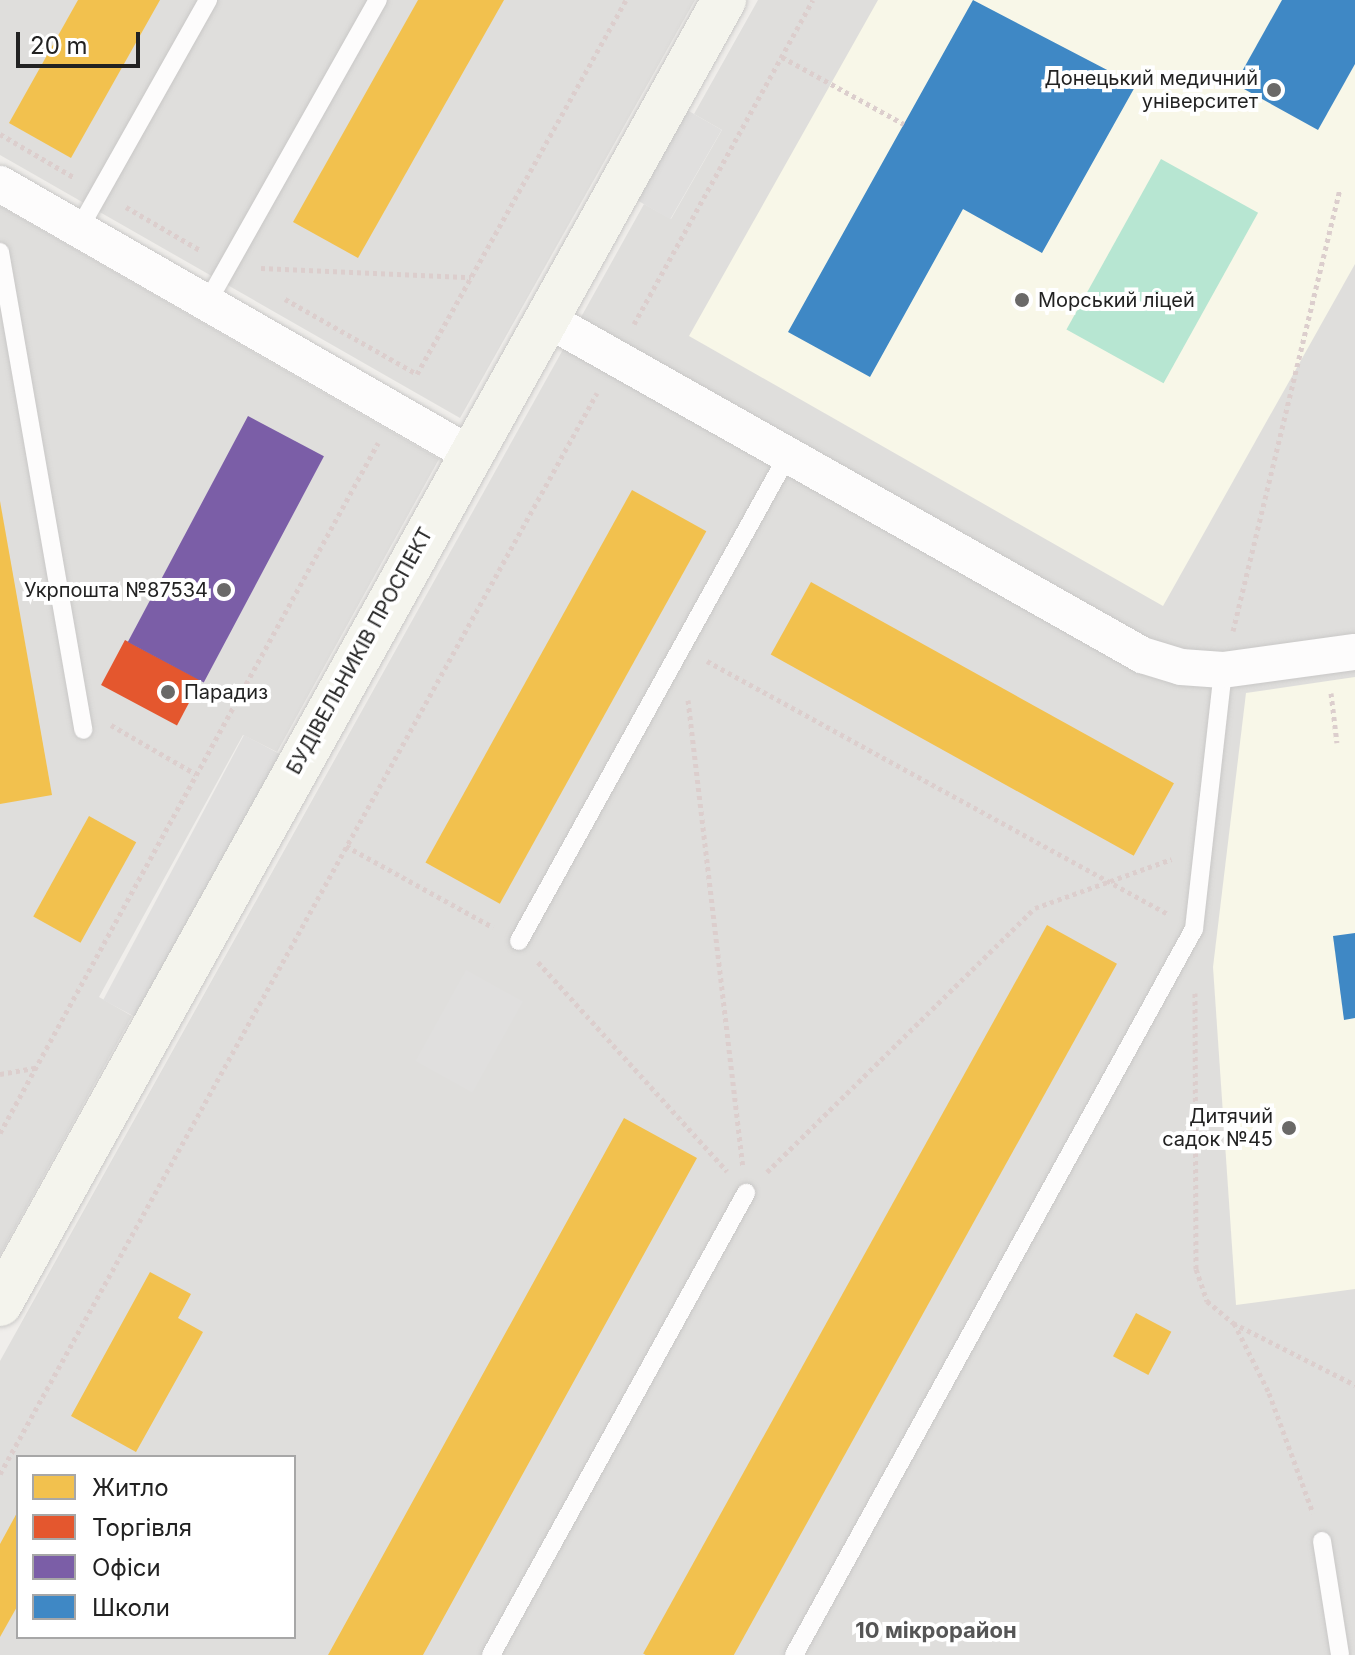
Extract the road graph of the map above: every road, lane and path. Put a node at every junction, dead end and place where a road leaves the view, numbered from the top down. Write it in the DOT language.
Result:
graph roads {
  1 [pos="208,0"];
  2 [pos="378,0"];
  3 [pos="626,0"];
  4 [pos="724,0"];
  5 [pos="813,0"];
  6 [pos="782,57"];
  7 [pos="904,124"];
  8 [pos="0,184"];
  9 [pos="1340,189"];
  10 [pos="79,229"];
  11 [pos="0,252"];
  12 [pos="228,266"];
  13 [pos="471,277"];
  14 [pos="207,303"];
  15 [pos="545,318"];
  16 [pos="616,357"];
  17 [pos="417,374"];
  18 [pos="382,436"];
  19 [pos="470,454"];
  20 [pos="788,455"];
  21 [pos="682,647"];
  22 [pos="1341,654"];
  23 [pos="1223,670"];
  24 [pos="79,707"];
  25 [pos="83,730"];
  26 [pos="1337,743"];
  27 [pos="197,774"];
  28 [pos="346,846"];
  29 [pos="1204,847"];
  30 [pos="1109,882"];
  31 [pos="1194,929"];
  32 [pos="519,941"];
  33 [pos="35,1068"];
  34 [pos="0,1074"];
  35 [pos="0,1133"];
  36 [pos="746,1193"];
  37 [pos="0,1304"];
  38 [pos="1233,1323"];
  39 [pos="1355,1385"];
  40 [pos="0,1474"];
  41 [pos="1322,1541"];
  42 [pos="491,1655"];
  43 [pos="794,1655"];
  44 [pos="1340,1655"];
  1 -- 10 [label="lane"];
  2 -- 12 [label="lane"];
  3 -- 13 [label="path"];
  4 -- 15 [label="main road, БУДІВЕЛЬНИКІВ ПРОСПЕКТ"];
  5 -- 6 [label="path"];
  6 -- 7 [label="path"];
  6 -- 16 [label="path"];
  8 -- 10 [label="street"];
  9 -- 23 [label="path"];
  10 -- 14 [label="street"];
  11 -- 24 [label="lane"];
  12 -- 13 [label="path"];
  12 -- 14 [label="lane"];
  13 -- 17 [label="path"];
  14 -- 19 [label="street"];
  15 -- 16 [label="street"];
  15 -- 19 [label="main road, БУДІВЕЛЬНИКІВ ПРОСПЕКТ"];
  16 -- 20 [label="street"];
  16 -- 28 [label="path"];
  18 -- 27 [label="path"];
  19 -- 37 [label="main road, БУДІВЕЛЬНИКІВ ПРОСПЕКТ"];
  20 -- 21 [label="lane"];
  20 -- 23 [label="street"];
  21 -- 30 [label="path"];
  21 -- 32 [label="lane"];
  21 -- 36 [label="path"];
  22 -- 23 [label="street"];
  22 -- 26 [label="path"];
  23 -- 29 [label="lane"];
  24 -- 25 [label="lane"];
  24 -- 27 [label="path"];
  27 -- 33 [label="path"];
  28 -- 32 [label="path"];
  28 -- 40 [label="path"];
  29 -- 30 [label="path"];
  29 -- 31 [label="lane"];
  30 -- 31 [label="path"];
  30 -- 36 [label="path"];
  31 -- 38 [label="path"];
  31 -- 43 [label="lane"];
  32 -- 36 [label="path"];
  33 -- 34 [label="path"];
  33 -- 35 [label="path"];
  36 -- 42 [label="lane"];
  38 -- 39 [label="path"];
  38 -- 41 [label="path"];
  41 -- 44 [label="lane"];
}
